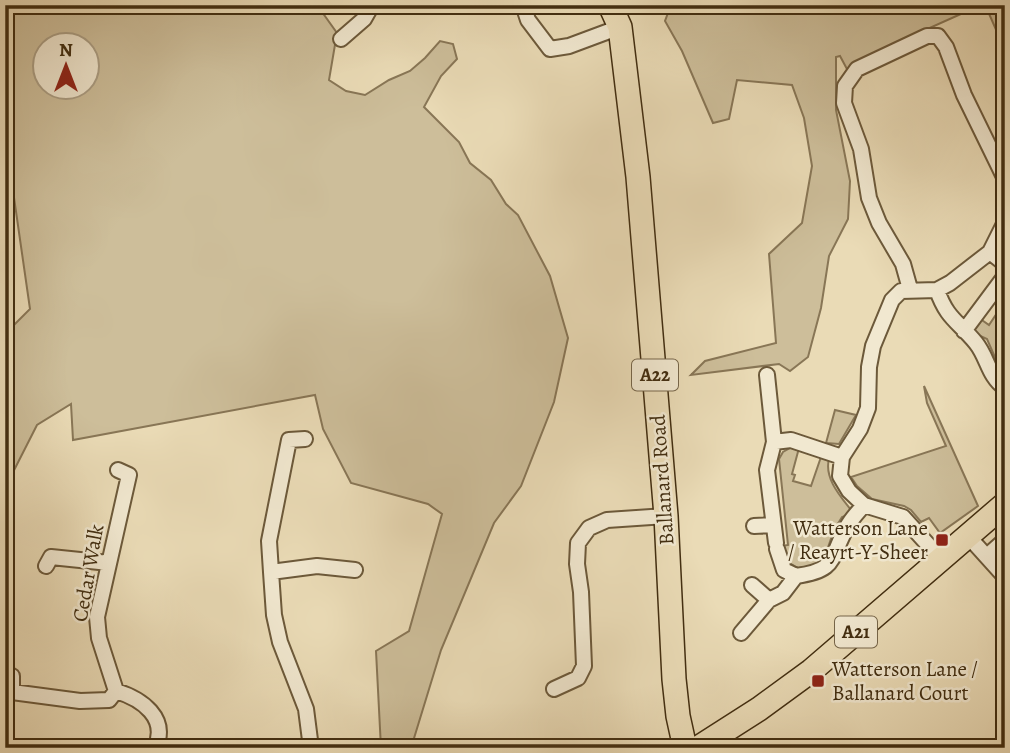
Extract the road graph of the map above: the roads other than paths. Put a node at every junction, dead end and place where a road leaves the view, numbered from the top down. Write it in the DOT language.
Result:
graph roads {
  1 [pos="372,5"];
  2 [pos="523,5"];
  3 [pos="610,5"];
  4 [pos="620,27"];
  5 [pos="341,39"];
  6 [pos="1005,179"];
  7 [pos="1005,222"];
  8 [pos="990,252"];
  9 [pos="1005,264"];
  10 [pos="1005,276"];
  11 [pos="910,289"];
  12 [pos="937,290"];
  13 [pos="964,331"];
  14 [pos="767,375"];
  15 [pos="1005,388"];
  16 [pos="304,439"];
  17 [pos="774,442"];
  18 [pos="842,457"];
  19 [pos="118,470"];
  20 [pos="1005,504"];
  21 [pos="864,505"];
  22 [pos="666,516"];
  23 [pos="774,525"];
  24 [pos="754,526"];
  25 [pos="968,536"];
  26 [pos="1005,540"];
  27 [pos="49,556"];
  28 [pos="987,556"];
  29 [pos="941,559"];
  30 [pos="109,563"];
  31 [pos="355,570"];
  32 [pos="271,572"];
  33 [pos="796,576"];
  34 [pos="1005,577"];
  35 [pos="752,585"];
  36 [pos="769,600"];
  37 [pos="741,633"];
  38 [pos="12,676"];
  39 [pos="554,689"];
  40 [pos="116,691"];
  41 [pos="9,695"];
  42 [pos="155,748"];
  43 [pos="312,748"];
  44 [pos="685,748"];
  45 [pos="698,748"];
  1 -- 5 [label="street"];
  2 -- 4 [label="street"];
  3 -- 4 [label="main road, Ballanard Road / A22"];
  4 -- 22 [label="main road, Ballanard Road / A22"];
  6 -- 11 [label="street"];
  7 -- 8 [label="street"];
  8 -- 9 [label="street"];
  8 -- 12 [label="street"];
  10 -- 13 [label="street"];
  11 -- 12 [label="street"];
  11 -- 18 [label="street"];
  12 -- 13 [label="street"];
  13 -- 15 [label="street"];
  14 -- 17 [label="street"];
  16 -- 32 [label="street"];
  17 -- 18 [label="street"];
  17 -- 23 [label="street"];
  18 -- 21 [label="street"];
  19 -- 30 [label="street, Cedar Walk"];
  20 -- 25 [label="main road, A21"];
  21 -- 29 [label="street"];
  21 -- 33 [label="street"];
  22 -- 39 [label="street"];
  22 -- 44 [label="main road, Ballanard Road / A22"];
  23 -- 24 [label="street"];
  23 -- 33 [label="street"];
  25 -- 28 [label="street"];
  25 -- 29 [label="main road, A21"];
  26 -- 28 [label="street"];
  27 -- 30 [label="street"];
  28 -- 34 [label="street"];
  29 -- 45 [label="main road, A21"];
  30 -- 40 [label="street, Cedar Walk"];
  31 -- 32 [label="street"];
  32 -- 43 [label="street"];
  33 -- 36 [label="street"];
  35 -- 36 [label="street"];
  36 -- 37 [label="street"];
  38 -- 41 [label="street"];
  40 -- 41 [label="street"];
  40 -- 42 [label="street"];
}
